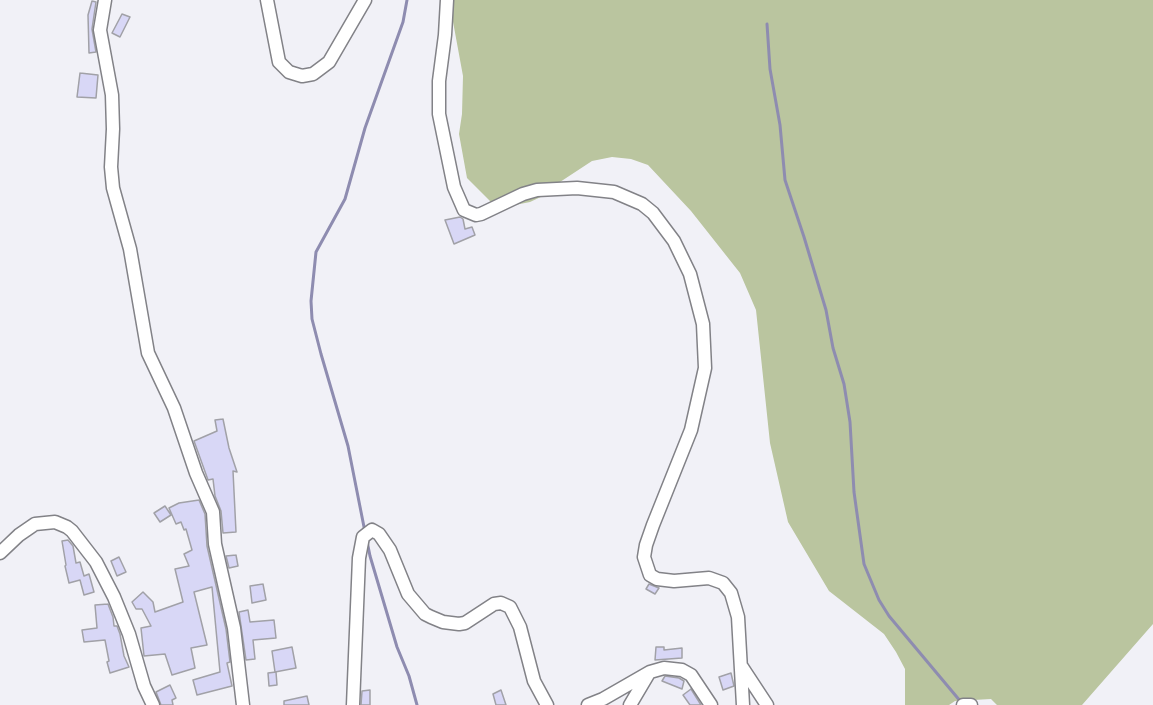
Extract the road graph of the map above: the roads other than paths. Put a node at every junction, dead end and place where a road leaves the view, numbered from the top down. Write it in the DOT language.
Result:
graph roads {
  1 [pos="105,0"];
  2 [pos="267,0"];
  3 [pos="365,0"];
  4 [pos="447,0"];
  5 [pos="0,553"];
  6 [pos="741,666"];
  7 [pos="650,672"];
  8 [pos="545,704"];
  9 [pos="153,705"];
  10 [pos="243,705"];
  11 [pos="353,705"];
  12 [pos="588,705"];
  13 [pos="630,705"];
  14 [pos="711,705"];
  15 [pos="743,705"];
  16 [pos="767,705"];
  17 [pos="963,705"];
  18 [pos="970,705"];
  1 -- 10 [label="street"];
  2 -- 3 [label="street"];
  4 -- 6 [label="street"];
  5 -- 9 [label="street"];
  6 -- 15 [label="street"];
  6 -- 16 [label="street"];
  7 -- 12 [label="street"];
  7 -- 13 [label="street"];
  7 -- 14 [label="street"];
  8 -- 11 [label="street"];
  17 -- 18 [label="street"];
}
